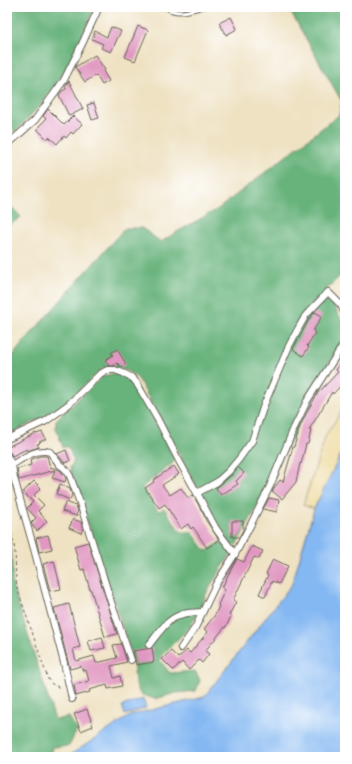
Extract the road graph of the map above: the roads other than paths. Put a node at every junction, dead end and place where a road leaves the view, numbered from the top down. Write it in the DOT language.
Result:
graph roads {
  1 [pos="98,7"];
  2 [pos="165,7"];
  3 [pos="203,7"];
  4 [pos="7,145"];
  5 [pos="345,314"];
  6 [pos="345,342"];
  7 [pos="7,439"];
  8 [pos="7,456"];
  9 [pos="12,464"];
  10 [pos="197,493"];
  11 [pos="235,554"];
  12 [pos="202,612"];
  13 [pos="149,645"];
  14 [pos="181,648"];
  15 [pos="131,660"];
  16 [pos="72,699"];
  1 -- 4 [label="street"];
  2 -- 3 [label="lane"];
  5 -- 10 [label="street"];
  6 -- 11 [label="street"];
  7 -- 10 [label="street"];
  8 -- 9 [label="street"];
  9 -- 15 [label="street"];
  9 -- 16 [label="street"];
  10 -- 11 [label="street"];
  11 -- 12 [label="street"];
  12 -- 13 [label="street"];
  12 -- 14 [label="street"];
}
